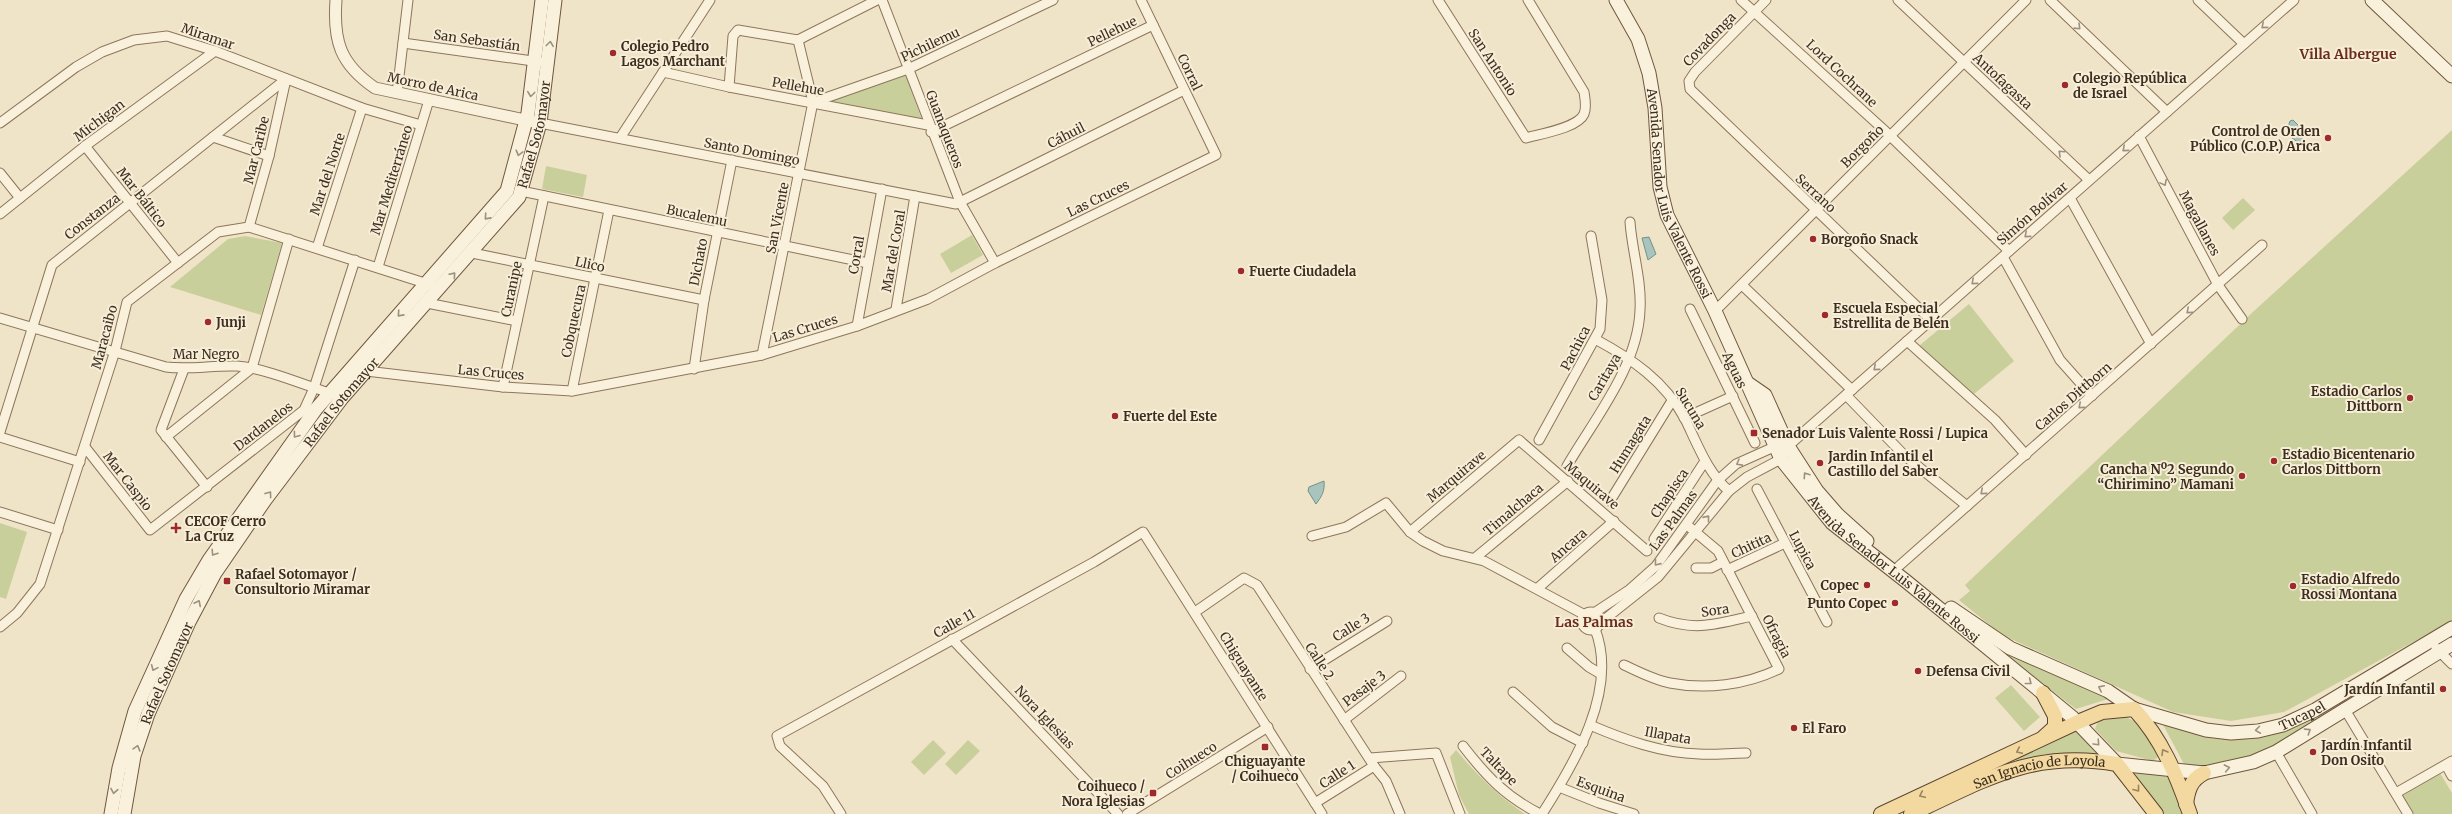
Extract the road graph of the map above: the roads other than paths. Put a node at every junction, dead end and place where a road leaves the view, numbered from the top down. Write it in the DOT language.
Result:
graph roads {
  1 [pos="336,0"];
  2 [pos="408,0"];
  3 [pos="542,0"];
  4 [pos="555,0"];
  5 [pos="710,0"];
  6 [pos="877,0"];
  7 [pos="882,0"];
  8 [pos="1053,0"];
  9 [pos="1140,0"];
  10 [pos="1438,0"];
  11 [pos="1528,0"];
  12 [pos="1616,0"];
  13 [pos="1741,0"];
  14 [pos="1766,0"];
  15 [pos="1898,0"];
  16 [pos="2026,0"];
  17 [pos="2050,0"];
  18 [pos="2198,0"];
  19 [pos="2294,0"];
  20 [pos="2372,0"];
  21 [pos="1756,11"];
  22 [pos="1153,25"];
  23 [pos="798,40"];
  24 [pos="403,43"];
  25 [pos="2244,44"];
  26 [pos="215,51"];
  27 [pos="541,62"];
  28 [pos="1964,62"];
  29 [pos="908,69"];
  30 [pos="663,72"];
  31 [pos="2452,76"];
  32 [pos="286,79"];
  33 [pos="1689,81"];
  34 [pos="729,87"];
  35 [pos="1184,90"];
  36 [pos="397,93"];
  37 [pos="429,100"];
  38 [pos="813,102"];
  39 [pos="362,108"];
  40 [pos="2167,112"];
  41 [pos="527,120"];
  42 [pos="0,123"];
  43 [pos="540,123"];
  44 [pos="421,125"];
  45 [pos="930,129"];
  46 [pos="1890,136"];
  47 [pos="2139,136"];
  48 [pos="213,137"];
  49 [pos="620,138"];
  50 [pos="85,146"];
  51 [pos="1216,155"];
  52 [pos="269,156"];
  53 [pos="732,160"];
  54 [pos="0,174"];
  55 [pos="799,174"];
  56 [pos="2090,180"];
  57 [pos="882,189"];
  58 [pos="521,192"];
  59 [pos="544,196"];
  60 [pos="915,196"];
  61 [pos="20,198"];
  62 [pos="2070,198"];
  63 [pos="960,202"];
  64 [pos="130,203"];
  65 [pos="609,210"];
  66 [pos="1816,211"];
  67 [pos="0,214"];
  68 [pos="1630,222"];
  69 [pos="248,227"];
  70 [pos="718,232"];
  71 [pos="1591,236"];
  72 [pos="289,239"];
  73 [pos="2262,245"];
  74 [pos="784,246"];
  75 [pos="317,248"];
  76 [pos="472,253"];
  77 [pos="2006,254"];
  78 [pos="355,260"];
  79 [pos="868,262"];
  80 [pos="178,263"];
  81 [pos="995,263"];
  82 [pos="529,264"];
  83 [pos="378,267"];
  84 [pos="595,278"];
  85 [pos="428,282"];
  86 [pos="1742,285"];
  87 [pos="2218,285"];
  88 [pos="438,291"];
  89 [pos="704,300"];
  90 [pos="427,303"];
  91 [pos="1690,309"];
  92 [pos="896,310"];
  93 [pos="1715,311"];
  94 [pos="0,318"];
  95 [pos="2242,319"];
  96 [pos="1931,320"];
  97 [pos="517,321"];
  98 [pos="857,326"];
  99 [pos="32,328"];
  100 [pos="1595,339"];
  101 [pos="1907,341"];
  102 [pos="2151,344"];
  103 [pos="115,351"];
  104 [pos="762,355"];
  105 [pos="1631,358"];
  106 [pos="252,368"];
  107 [pos="184,369"];
  108 [pos="694,369"];
  109 [pos="366,371"];
  110 [pos="1749,384"];
  111 [pos="503,387"];
  112 [pos="314,388"];
  113 [pos="572,390"];
  114 [pos="1849,392"];
  115 [pos="329,393"];
  116 [pos="1733,396"];
  117 [pos="2092,396"];
  118 [pos="342,398"];
  119 [pos="1673,399"];
  120 [pos="1684,418"];
  121 [pos="0,432"];
  122 [pos="0,437"];
  123 [pos="166,437"];
  124 [pos="1519,440"];
  125 [pos="1539,440"];
  126 [pos="1755,443"];
  127 [pos="1788,446"];
  128 [pos="85,447"];
  129 [pos="1774,447"];
  130 [pos="2026,455"];
  131 [pos="1781,459"];
  132 [pos="1705,461"];
  133 [pos="80,462"];
  134 [pos="1567,466"];
  135 [pos="1568,481"];
  136 [pos="1717,481"];
  137 [pos="207,487"];
  138 [pos="1757,490"];
  139 [pos="1730,491"];
  140 [pos="1610,501"];
  141 [pos="1967,506"];
  142 [pos="0,512"];
  143 [pos="1614,521"];
  144 [pos="1686,525"];
  145 [pos="58,530"];
  146 [pos="150,530"];
  147 [pos="1142,532"];
  148 [pos="1410,532"];
  149 [pos="1696,532"];
  150 [pos="1312,536"];
  151 [pos="1654,539"];
  152 [pos="1785,543"];
  153 [pos="1647,551"];
  154 [pos="1475,558"];
  155 [pos="1725,566"];
  156 [pos="1899,566"];
  157 [pos="1696,568"];
  158 [pos="1538,588"];
  159 [pos="1195,612"];
  160 [pos="1589,614"];
  161 [pos="1752,616"];
  162 [pos="1659,618"];
  163 [pos="1387,621"];
  164 [pos="1827,622"];
  165 [pos="1597,626"];
  166 [pos="0,628"];
  167 [pos="2452,628"];
  168 [pos="952,639"];
  169 [pos="2432,639"];
  170 [pos="2452,644"];
  171 [pos="1567,648"];
  172 [pos="2438,651"];
  173 [pos="2452,664"];
  174 [pos="1624,665"];
  175 [pos="1310,669"];
  176 [pos="1601,674"];
  177 [pos="1401,676"];
  178 [pos="1513,692"];
  179 [pos="2043,693"];
  180 [pos="2344,708"];
  181 [pos="2134,709"];
  182 [pos="1344,720"];
  183 [pos="2078,722"];
  184 [pos="1590,725"];
  185 [pos="1268,727"];
  186 [pos="2041,741"];
  187 [pos="1583,743"];
  188 [pos="1463,746"];
  189 [pos="2276,752"];
  190 [pos="1746,753"];
  191 [pos="1372,762"];
  192 [pos="2449,763"];
  193 [pos="2117,764"];
  194 [pos="2174,771"];
  195 [pos="2204,773"];
  196 [pos="2452,776"];
  197 [pos="1559,787"];
  198 [pos="2396,793"];
  199 [pos="1315,803"];
  200 [pos="2188,809"];
  201 [pos="111,814"];
  202 [pos="124,814"];
  203 [pos="841,814"];
  204 [pos="1118,814"];
  205 [pos="1127,814"];
  206 [pos="1321,814"];
  207 [pos="1400,814"];
  208 [pos="1460,814"];
  209 [pos="1541,814"];
  210 [pos="1634,814"];
  211 [pos="1882,814"];
  212 [pos="1911,814"];
  213 [pos="2156,814"];
  214 [pos="2312,814"];
  215 [pos="2408,814"];
  1 -- 36 [label="street, Morro de Arica"];
  2 -- 24 [label="street"];
  3 -- 27 [label="main road, Rafael Sotomayor"];
  27 -- 4 [label="main road, Rafael Sotomayor, one-way"];
  5 -- 30 [label="street"];
  6 -- 23 [label="street"];
  7 -- 29 [label="street, Guanaqueros"];
  8 -- 29 [label="street, Pichilemu"];
  9 -- 22 [label="street, Corral"];
  10 -- 11 [label="street, San Antonio"];
  12 -- 93 [label="main road, Avenida Senador Luis Valente Rossi"];
  13 -- 21 [label="street, Lord Cochrane"];
  14 -- 21 [label="street, Covadonga"];
  15 -- 28 [label="street, Antofagasta"];
  16 -- 28 [label="street, Borgoño"];
  17 -- 40 [label="street, one-way"];
  18 -- 25 [label="street"];
  19 -- 25 [label="street, Simón Bolívar, one-way"];
  20 -- 31 [label="main road"];
  21 -- 33 [label="street, Covadonga"];
  21 -- 46 [label="street, Lord Cochrane"];
  22 -- 35 [label="street, Corral"];
  22 -- 45 [label="street, Pellehue"];
  23 -- 34 [label="street"];
  23 -- 38 [label="street, San Vicente"];
  24 -- 27 [label="street, San Sebastián"];
  24 -- 36 [label="street"];
  25 -- 40 [label="street, Simón Bolívar"];
  26 -- 32 [label="street, Miramar"];
  26 -- 42 [label="street, Miramar"];
  26 -- 50 [label="street, Michigan"];
  27 -- 41 [label="main road, Rafael Sotomayor, one-way"];
  27 -- 43 [label="main road, Rafael Sotomayor"];
  28 -- 46 [label="street, Borgoño"];
  56 -- 28 [label="street, Antofagasta, one-way"];
  29 -- 38 [label="street, Pichilemu"];
  29 -- 45 [label="street, Guanaqueros"];
  30 -- 34 [label="street, Pellehue"];
  30 -- 49 [label="street"];
  32 -- 39 [label="street, Miramar"];
  32 -- 48 [label="street, Constanza"];
  32 -- 52 [label="street, Mar Caribe"];
  33 -- 66 [label="street, Serrano"];
  34 -- 38 [label="street, Pellehue"];
  35 -- 51 [label="street, Corral"];
  35 -- 63 [label="street, Cáhuil"];
  36 -- 37 [label="street, Morro de Arica"];
  37 -- 41 [label="street, Morro de Arica"];
  37 -- 44 [label="street, Mar Mediterráneo"];
  38 -- 45 [label="street, Pellehue"];
  38 -- 55 [label="street, San Vicente"];
  39 -- 44 [label="street, Miramar"];
  39 -- 75 [label="street, Mar del Norte"];
  40 -- 47 [label="street, Simón Bolívar"];
  41 -- 43 [label="street, Morro de Arica"];
  41 -- 85 [label="main road, Rafael Sotomayor, one-way"];
  43 -- 49 [label="street, Santo Domingo"];
  43 -- 58 [label="main road, Rafael Sotomayor"];
  44 -- 83 [label="street, Mar Mediterráneo"];
  45 -- 63 [label="street, Guanaqueros"];
  46 -- 66 [label="street, Borgoño"];
  46 -- 77 [label="street, Lord Cochrane"];
  47 -- 56 [label="street, Simón Bolívar, one-way"];
  47 -- 87 [label="street, Magallanes, one-way"];
  48 -- 52 [label="street"];
  48 -- 64 [label="street, Constanza"];
  49 -- 53 [label="street, Santo Domingo"];
  50 -- 61 [label="street, Michigan"];
  50 -- 64 [label="street, Mar Báltico"];
  51 -- 81 [label="street, Las Cruces"];
  52 -- 69 [label="street, Mar Caribe"];
  53 -- 55 [label="street, Santo Domingo"];
  53 -- 70 [label="street, Dichato"];
  54 -- 61 [label="street"];
  55 -- 57 [label="street, Santo Domingo"];
  55 -- 74 [label="street, San Vicente"];
  56 -- 62 [label="street, Simón Bolívar"];
  57 -- 60 [label="street, Santo Domingo"];
  57 -- 79 [label="street, Corral"];
  58 -- 59 [label="street, Bucalemu"];
  58 -- 76 [label="main road, Rafael Sotomayor"];
  59 -- 65 [label="street, Bucalemu"];
  59 -- 82 [label="street, Curanipe"];
  60 -- 63 [label="street, Santo Domingo"];
  60 -- 92 [label="street, Mar del Coral"];
  61 -- 67 [label="street, Michigan"];
  62 -- 77 [label="street, Simón Bolívar, one-way"];
  62 -- 102 [label="street"];
  63 -- 81 [label="street, Guanaqueros"];
  64 -- 80 [label="street, Mar Báltico"];
  64 -- 99 [label="street, Constanza"];
  65 -- 70 [label="street, Bucalemu"];
  65 -- 84 [label="street, Cobquecura"];
  66 -- 86 [label="street, Borgoño"];
  66 -- 96 [label="street, Serrano"];
  68 -- 105 [label="street, Caritaya"];
  69 -- 72 [label="street, Maracaibo"];
  69 -- 80 [label="street, Maracaibo"];
  70 -- 74 [label="street, Bucalemu"];
  70 -- 89 [label="street, Dichato"];
  71 -- 100 [label="street, Pachica"];
  72 -- 75 [label="street, Maracaibo"];
  72 -- 106 [label="street"];
  73 -- 87 [label="street, Carlos Dittborn"];
  74 -- 79 [label="street, Bucalemu"];
  74 -- 104 [label="street, San Vicente"];
  75 -- 78 [label="street, Maracaibo"];
  76 -- 82 [label="street, Llico"];
  88 -- 76 [label="main road, Rafael Sotomayor, one-way"];
  77 -- 96 [label="street, Simón Bolívar, one-way"];
  77 -- 117 [label="street, Lord Cochrane"];
  78 -- 83 [label="street, Maracaibo"];
  78 -- 112 [label="street, Dardanelos"];
  79 -- 98 [label="street, Corral"];
  80 -- 103 [label="street, Maracaibo"];
  81 -- 92 [label="street, Las Cruces"];
  82 -- 84 [label="street, Llico"];
  82 -- 97 [label="street, Curanipe"];
  83 -- 85 [label="street, Maracaibo"];
  84 -- 89 [label="street, Llico"];
  84 -- 113 [label="street, Cobquecura"];
  85 -- 88 [label="street, Maracaibo"];
  85 -- 115 [label="main road, Rafael Sotomayor, one-way"];
  86 -- 93 [label="street, Borgoño"];
  86 -- 114 [label="street"];
  87 -- 95 [label="street, Magallanes"];
  87 -- 102 [label="street, Carlos Dittborn, one-way"];
  88 -- 90 [label="main road, Rafael Sotomayor"];
  89 -- 108 [label="street, Dichato"];
  90 -- 97 [label="street"];
  90 -- 109 [label="main road, Rafael Sotomayor"];
  91 -- 116 [label="street, Aguas"];
  92 -- 98 [label="street, Las Cruces"];
  93 -- 110 [label="main road, Avenida Senador Luis Valente Rossi"];
  94 -- 99 [label="street, Mar Negro"];
  96 -- 101 [label="street, Simón Bolívar"];
  97 -- 111 [label="street, Curanipe"];
  98 -- 104 [label="street, Las Cruces"];
  99 -- 103 [label="street, Mar Negro"];
  99 -- 121 [label="street, Constanza"];
  100 -- 105 [label="street, Sucuna"];
  100 -- 125 [label="street, Pachica"];
  101 -- 114 [label="street, Simón Bolívar, one-way"];
  101 -- 130 [label="street"];
  102 -- 117 [label="street, Carlos Dittborn"];
  103 -- 107 [label="street, Mar Negro"];
  103 -- 128 [label="street, Maracaibo"];
  104 -- 108 [label="street, Las Cruces"];
  105 -- 119 [label="street, Sucuna"];
  105 -- 134 [label="street, Caritaya"];
  106 -- 107 [label="street, Mar Negro"];
  106 -- 112 [label="street, Mar Negro"];
  106 -- 123 [label="street"];
  107 -- 123 [label="street"];
  108 -- 113 [label="street, Las Cruces"];
  109 -- 111 [label="street, Las Cruces"];
  109 -- 118 [label="main road, Rafael Sotomayor"];
  110 -- 127 [label="main road, Avenida Senador Luis Valente Rossi"];
  110 -- 129 [label="main road, Avenida Senador Luis Valente Rossi"];
  111 -- 113 [label="street, Las Cruces"];
  112 -- 115 [label="street, Mar Negro"];
  112 -- 137 [label="street, Dardanelos"];
  114 -- 127 [label="street, Simón Bolívar"];
  114 -- 141 [label="street"];
  115 -- 118 [label="street, Mar Negro"];
  115 -- 201 [label="main road, Rafael Sotomayor, one-way"];
  116 -- 120 [label="street"];
  116 -- 126 [label="street, Aguas"];
  117 -- 130 [label="street, Carlos Dittborn, one-way"];
  202 -- 118 [label="main road, Rafael Sotomayor, one-way"];
  119 -- 120 [label="street, Sucuna"];
  119 -- 140 [label="street, Humagata"];
  120 -- 132 [label="street, Sucuna"];
  122 -- 133 [label="street"];
  123 -- 137 [label="street"];
  124 -- 135 [label="street, Maquirave"];
  124 -- 148 [label="street, Marquirave"];
  127 -- 129 [label="street"];
  127 -- 131 [label="street, Simón Bolívar"];
  156 -- 127 [label="main road, Avenida Senador Luis Valente Rossi, one-way"];
  128 -- 133 [label="street, Maracaibo"];
  128 -- 146 [label="street, Mar Caspio"];
  129 -- 131 [label="main road, Avenida Senador Luis Valente Rossi"];
  129 -- 136 [label="street, Las Palmas, one-way"];
  130 -- 141 [label="street, Carlos Dittborn, one-way"];
  131 -- 139 [label="street, Las Palmas"];
  131 -- 179 [label="main road, Avenida Senador Luis Valente Rossi, one-way"];
  132 -- 136 [label="street, Sucuna"];
  132 -- 151 [label="street, Chapisca"];
  133 -- 145 [label="street, Maracaibo"];
  135 -- 143 [label="street, Maquirave"];
  135 -- 154 [label="street, Timalchaca"];
  136 -- 139 [label="street, Sucuna"];
  136 -- 144 [label="street, Las Palmas"];
  137 -- 146 [label="street, Dardanelos"];
  138 -- 152 [label="street, Lupica"];
  149 -- 139 [label="street, Las Palmas, one-way"];
  141 -- 156 [label="street, Carlos Dittborn"];
  142 -- 145 [label="street"];
  143 -- 153 [label="street, Maquirave"];
  143 -- 158 [label="street, Ancara"];
  144 -- 149 [label="street, Ofragia"];
  144 -- 160 [label="street, Las Palmas, one-way"];
  145 -- 166 [label="street, Maracaibo"];
  147 -- 159 [label="street, Chiguayante"];
  147 -- 168 [label="street, Calle 11"];
  148 -- 150 [label="street"];
  148 -- 154 [label="street"];
  149 -- 155 [label="street, Ofragia"];
  149 -- 165 [label="street, Las Palmas"];
  152 -- 155 [label="street, Chitita"];
  152 -- 164 [label="street, Lupica"];
  154 -- 158 [label="street"];
  155 -- 157 [label="street, Chitita"];
  155 -- 161 [label="street, Ofragia"];
  181 -- 156 [label="main road, Avenida Senador Luis Valente Rossi, one-way"];
  158 -- 160 [label="street"];
  159 -- 175 [label="street, Calle 2"];
  159 -- 185 [label="street, Chiguayante"];
  160 -- 165 [label="street"];
  160 -- 165 [label="street"];
  161 -- 162 [label="street, Sora"];
  161 -- 174 [label="street, Ofragia"];
  163 -- 175 [label="street, Calle 3"];
  165 -- 176 [label="street"];
  167 -- 169 [label="main road, Tucapel"];
  168 -- 203 [label="street, Calle 11"];
  168 -- 204 [label="street, Nora Iglesias"];
  169 -- 172 [label="street"];
  169 -- 181 [label="main road, Tucapel, one-way"];
  170 -- 172 [label="main road, Tucapel"];
  171 -- 176 [label="street"];
  172 -- 173 [label="street"];
  172 -- 180 [label="main road, Tucapel"];
  175 -- 182 [label="street, Calle 2"];
  176 -- 184 [label="street"];
  177 -- 182 [label="street, Pasaje 3"];
  178 -- 187 [label="street"];
  179 -- 183 [label="main road, Avenida Senador Luis Valente Rossi"];
  179 -- 186 [label="main road"];
  189 -- 180 [label="main road, Tucapel, one-way"];
  180 -- 198 [label="street"];
  181 -- 183 [label="main road, San Ignacio de Loyola"];
  194 -- 181 [label="main road, one-way"];
  182 -- 191 [label="street, Calle 2"];
  183 -- 186 [label="main road, San Ignacio de Loyola"];
  183 -- 193 [label="main road, Avenida Senador Luis Valente Rossi, one-way"];
  184 -- 187 [label="street"];
  184 -- 190 [label="street, Illapata"];
  185 -- 199 [label="street, Chiguayante"];
  185 -- 205 [label="street, Coihueco"];
  186 -- 211 [label="main road, San Ignacio de Loyola, one-way"];
  187 -- 197 [label="street"];
  188 -- 209 [label="street, Taltape"];
  195 -- 189 [label="main road, Tucapel, one-way"];
  189 -- 214 [label="street"];
  191 -- 199 [label="street, Calle 1"];
  191 -- 207 [label="street, Calle 2"];
  191 -- 208 [label="street"];
  192 -- 196 [label="street"];
  192 -- 198 [label="street"];
  193 -- 194 [label="main road, San Ignacio de Loyola"];
  193 -- 212 [label="main road, San Ignacio de Loyola"];
  193 -- 213 [label="main road, one-way"];
  194 -- 195 [label="main road, Tucapel"];
  194 -- 200 [label="main road"];
  195 -- 200 [label="main road"];
  197 -- 209 [label="street"];
  197 -- 210 [label="street, Esquina"];
  198 -- 215 [label="street"];
  199 -- 206 [label="street, Chiguayante"];
}
